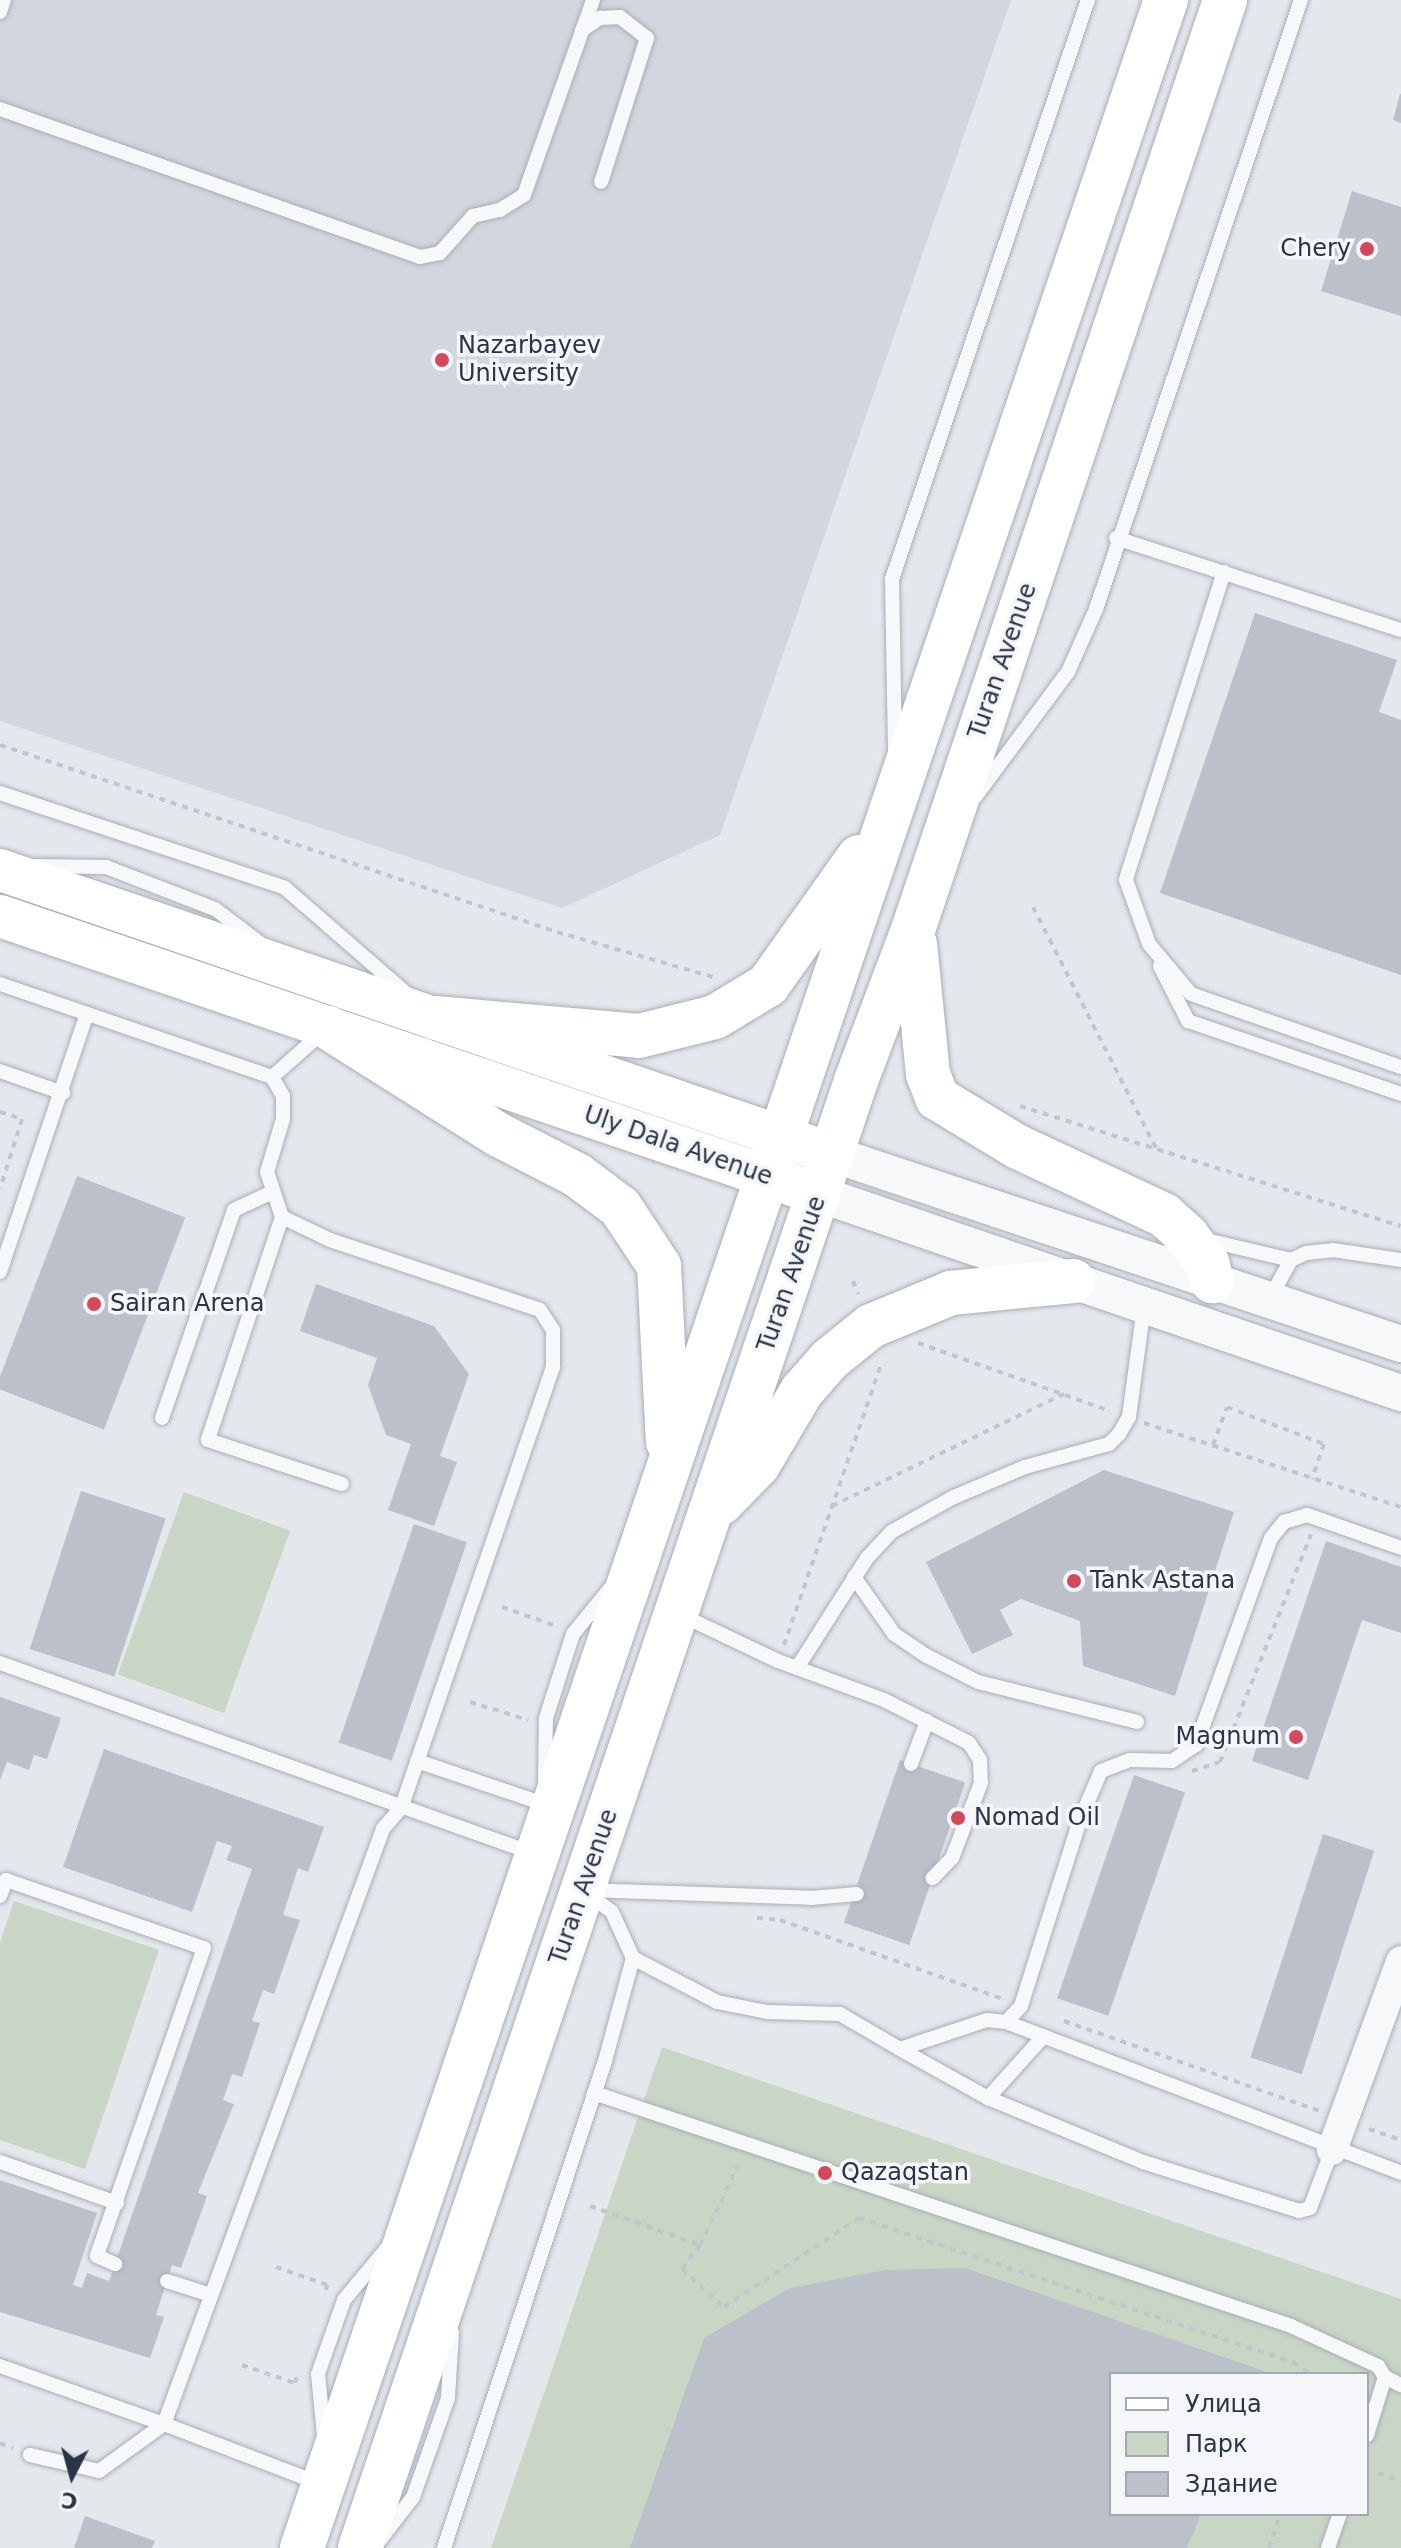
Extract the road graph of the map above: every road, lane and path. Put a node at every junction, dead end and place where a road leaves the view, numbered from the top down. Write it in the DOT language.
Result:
graph roads {
  1 [pos="4,0"];
  2 [pos="593,0"];
  3 [pos="1088,0"];
  4 [pos="1166,0"];
  5 [pos="1225,0"];
  6 [pos="1301,0"];
  7 [pos="0,12"];
  8 [pos="582,30"];
  9 [pos="0,109"];
  10 [pos="601,182"];
  11 [pos="1116,538"];
  12 [pos="1224,572"];
  13 [pos="1401,630"];
  14 [pos="0,745"];
  15 [pos="0,793"];
  16 [pos="896,801"];
  17 [pos="946,832"];
  18 [pos="0,868"];
  19 [pos="1033,907"];
  20 [pos="0,916"];
  21 [pos="913,930"];
  22 [pos="1149,944"];
  23 [pos="0,984"];
  24 [pos="736,1004"];
  25 [pos="87,1014"];
  26 [pos="435,1018"];
  27 [pos="329,1028"];
  28 [pos="1401,1067"];
  29 [pos="0,1071"];
  30 [pos="272,1077"];
  31 [pos="63,1093"];
  32 [pos="1401,1094"];
  33 [pos="1012,1103"];
  34 [pos="0,1112"];
  35 [pos="1156,1148"];
  36 [pos="776,1157"];
  37 [pos="825,1174"];
  38 [pos="0,1189"];
  39 [pos="270,1193"];
  40 [pos="282,1217"];
  41 [pos="1401,1226"];
  42 [pos="1187,1236"];
  43 [pos="1291,1260"];
  44 [pos="1401,1260"];
  45 [pos="0,1272"];
  46 [pos="1073,1281"];
  47 [pos="1212,1281"];
  48 [pos="1269,1300"];
  49 [pos="1144,1306"];
  50 [pos="1401,1344"];
  51 [pos="887,1348"];
  52 [pos="1401,1393"];
  53 [pos="1064,1394"];
  54 [pos="162,1418"];
  55 [pos="1213,1445"];
  56 [pos="669,1471"];
  57 [pos="1312,1479"];
  58 [pos="342,1484"];
  59 [pos="832,1506"];
  60 [pos="711,1513"];
  61 [pos="1401,1548"];
  62 [pos="854,1577"];
  63 [pos="502,1607"];
  64 [pos="677,1614"];
  65 [pos="555,1640"];
  66 [pos="778,1661"];
  67 [pos="0,1663"];
  68 [pos="797,1668"];
  69 [pos="470,1702"];
  70 [pos="532,1707"];
  71 [pos="927,1721"];
  72 [pos="1137,1722"];
  73 [pos="417,1761"];
  74 [pos="911,1764"];
  75 [pos="401,1808"];
  76 [pos="545,1827"];
  77 [pos="933,1878"];
  78 [pos="583,1890"];
  79 [pos="857,1894"];
  80 [pos="0,1896"];
  81 [pos="633,1958"];
  82 [pos="1401,1961"];
  83 [pos="1006,2022"];
  84 [pos="1041,2039"];
  85 [pos="900,2049"];
  86 [pos="594,2093"];
  87 [pos="988,2098"];
  88 [pos="1332,2150"];
  89 [pos="0,2162"];
  90 [pos="738,2166"];
  91 [pos="1401,2173"];
  92 [pos="117,2203"];
  93 [pos="590,2206"];
  94 [pos="700,2245"];
  95 [pos="115,2264"];
  96 [pos="276,2267"];
  97 [pos="455,2269"];
  98 [pos="167,2281"];
  99 [pos="211,2295"];
  100 [pos="322,2299"];
  101 [pos="242,2365"];
  102 [pos="0,2366"];
  103 [pos="299,2369"];
  104 [pos="1308,2372"];
  105 [pos="1385,2377"];
  106 [pos="1401,2385"];
  107 [pos="164,2424"];
  108 [pos="1369,2429"];
  109 [pos="30,2455"];
  110 [pos="1378,2473"];
  111 [pos="326,2480"];
  112 [pos="1401,2481"];
  113 [pos="1279,2516"];
  114 [pos="1339,2516"];
  115 [pos="302,2548"];
  116 [pos="360,2548"];
  117 [pos="374,2548"];
  118 [pos="444,2548"];
  119 [pos="1269,2548"];
  120 [pos="1328,2548"];
  1 -- 7 [label="lane"];
  2 -- 8 [label="lane"];
  3 -- 16 [label="lane"];
  4 -- 16 [label="main road"];
  5 -- 17 [label="main road, Turan Avenue"];
  6 -- 11 [label="lane"];
  8 -- 9 [label="lane"];
  8 -- 10 [label="lane"];
  11 -- 12 [label="lane"];
  11 -- 17 [label="lane"];
  12 -- 13 [label="lane"];
  12 -- 22 [label="lane"];
  14 -- 24 [label="path"];
  15 -- 26 [label="lane"];
  16 -- 24 [label="main road"];
  16 -- 36 [label="main road"];
  17 -- 21 [label="main road, Turan Avenue"];
  18 -- 26 [label="main road, Uly Dala Avenue"];
  19 -- 35 [label="path"];
  20 -- 27 [label="main road, Uly Dala Avenue"];
  21 -- 37 [label="main road, Turan Avenue"];
  21 -- 42 [label="main road"];
  22 -- 28 [label="lane"];
  22 -- 32 [label="lane"];
  23 -- 25 [label="lane"];
  24 -- 26 [label="main road"];
  25 -- 30 [label="lane"];
  25 -- 31 [label="lane"];
  26 -- 36 [label="main road, Uly Dala Avenue"];
  27 -- 30 [label="lane"];
  27 -- 36 [label="main road, Uly Dala Avenue"];
  27 -- 56 [label="main road"];
  29 -- 31 [label="lane"];
  30 -- 39 [label="lane"];
  31 -- 45 [label="lane"];
  33 -- 35 [label="path"];
  34 -- 38 [label="path"];
  35 -- 41 [label="path"];
  36 -- 37 [label="main road, Uly Dala Avenue"];
  36 -- 56 [label="main road"];
  37 -- 46 [label="street, Uly Dala Avenue"];
  37 -- 47 [label="street, Uly Dala Avenue"];
  37 -- 60 [label="main road, Turan Avenue"];
  39 -- 40 [label="lane"];
  39 -- 54 [label="lane"];
  40 -- 58 [label="lane"];
  40 -- 73 [label="lane"];
  42 -- 43 [label="lane"];
  42 -- 47 [label="main road"];
  43 -- 44 [label="lane"];
  43 -- 48 [label="lane"];
  46 -- 49 [label="street, Uly Dala Avenue"];
  46 -- 60 [label="main road"];
  47 -- 48 [label="street, Uly Dala Avenue"];
  48 -- 50 [label="street, Uly Dala Avenue"];
  49 -- 52 [label="street, Uly Dala Avenue"];
  49 -- 62 [label="lane"];
  51 -- 59 [label="path"];
  53 -- 59 [label="path"];
  55 -- 57 [label="path"];
  56 -- 76 [label="main road"];
  59 -- 66 [label="path"];
  60 -- 64 [label="main road, Turan Avenue"];
  61 -- 83 [label="lane"];
  62 -- 68 [label="lane"];
  62 -- 72 [label="lane"];
  63 -- 65 [label="path"];
  64 -- 66 [label="lane"];
  64 -- 78 [label="main road, Turan Avenue"];
  66 -- 68 [label="lane"];
  67 -- 75 [label="lane"];
  68 -- 71 [label="lane"];
  69 -- 70 [label="path"];
  71 -- 74 [label="lane"];
  71 -- 77 [label="lane"];
  73 -- 75 [label="lane"];
  73 -- 76 [label="lane"];
  75 -- 76 [label="lane"];
  75 -- 99 [label="lane"];
  76 -- 111 [label="main road"];
  78 -- 79 [label="lane"];
  78 -- 81 [label="lane"];
  78 -- 97 [label="main road, Turan Avenue"];
  80 -- 92 [label="lane"];
  81 -- 85 [label="lane"];
  81 -- 86 [label="lane"];
  82 -- 88 [label="street"];
  83 -- 84 [label="lane"];
  83 -- 85 [label="lane"];
  84 -- 87 [label="lane"];
  84 -- 88 [label="lane"];
  85 -- 87 [label="lane"];
  86 -- 105 [label="lane"];
  86 -- 118 [label="lane"];
  87 -- 88 [label="lane"];
  88 -- 91 [label="lane"];
  89 -- 92 [label="lane"];
  90 -- 94 [label="path"];
  92 -- 95 [label="lane"];
  93 -- 94 [label="path"];
  94 -- 104 [label="path"];
  96 -- 100 [label="path"];
  97 -- 116 [label="main road, Turan Avenue"];
  97 -- 117 [label="lane"];
  98 -- 99 [label="lane"];
  99 -- 107 [label="lane"];
  101 -- 103 [label="path"];
  102 -- 107 [label="lane"];
  105 -- 106 [label="lane"];
  105 -- 108 [label="lane"];
  107 -- 109 [label="lane"];
  107 -- 111 [label="lane"];
  110 -- 112 [label="path"];
  111 -- 115 [label="main road"];
  113 -- 119 [label="path"];
  114 -- 120 [label="lane"];
}
